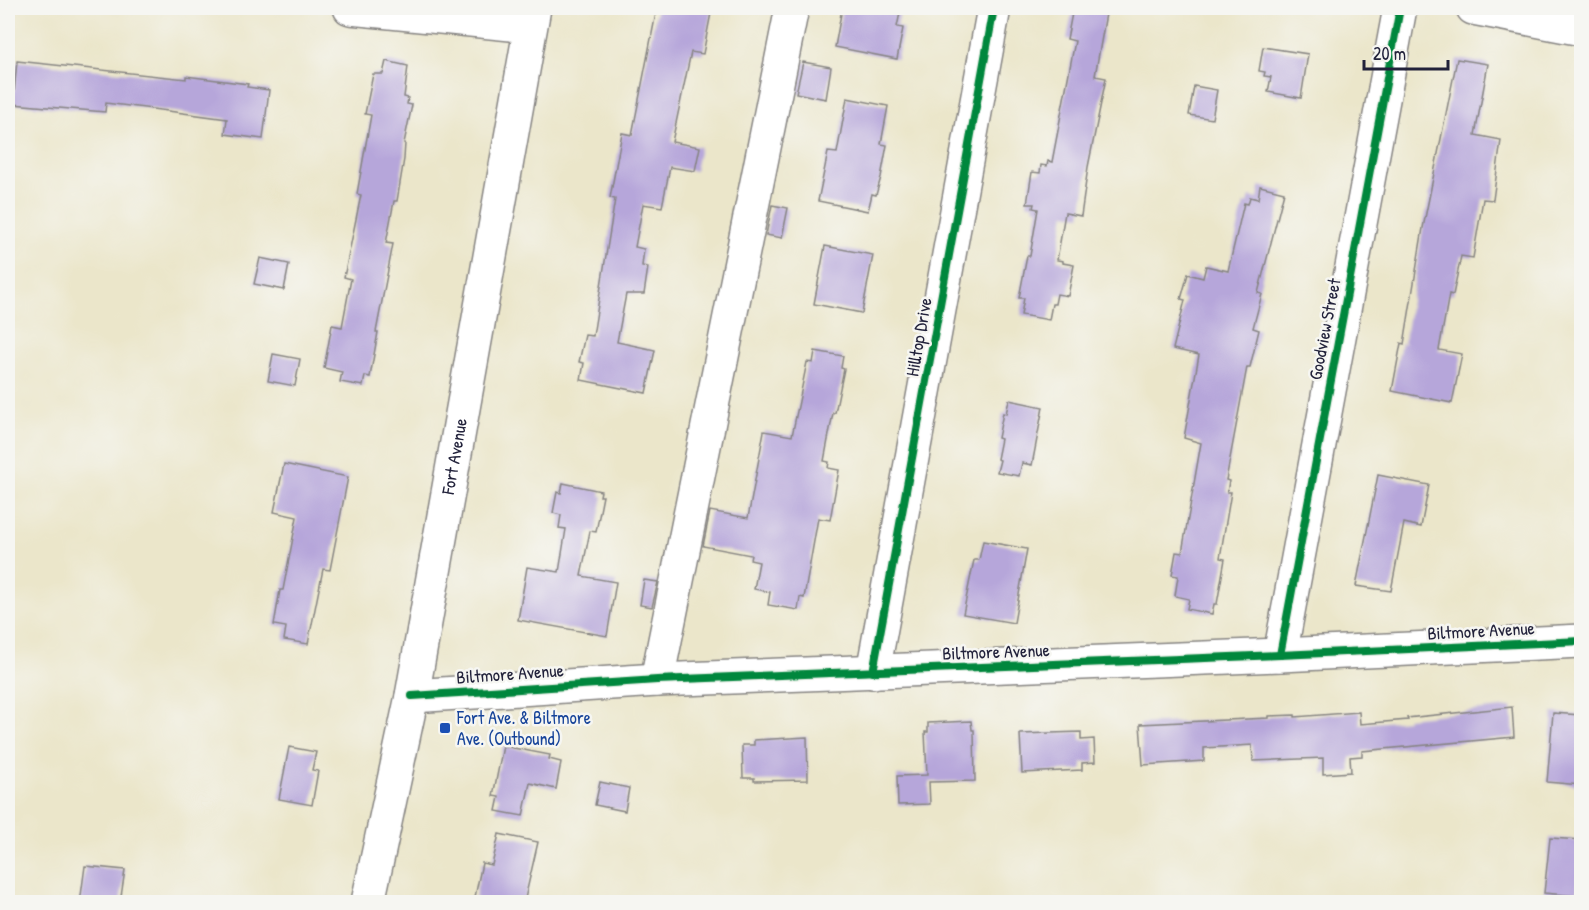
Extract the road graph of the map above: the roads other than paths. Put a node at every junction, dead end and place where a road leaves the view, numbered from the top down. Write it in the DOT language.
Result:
graph roads {
  1 [pos="350,8"];
  2 [pos="792,8"];
  3 [pos="994,8"];
  4 [pos="1400,8"];
  5 [pos="1473,8"];
  6 [pos="532,17"];
  7 [pos="1581,29"];
  8 [pos="1581,641"];
  9 [pos="1280,656"];
  10 [pos="873,672"];
  11 [pos="657,680"];
  12 [pos="412,696"];
  13 [pos="368,903"];
  1 -- 6 [label="street"];
  2 -- 11 [label="street"];
  3 -- 10 [label="street, Hilltop Drive"];
  4 -- 9 [label="street, Goodview Street"];
  5 -- 7 [label="street"];
  6 -- 12 [label="street, Fort Avenue"];
  8 -- 9 [label="street, Biltmore Avenue"];
  9 -- 10 [label="street, Biltmore Avenue"];
  10 -- 11 [label="street, Biltmore Avenue"];
  11 -- 12 [label="street, Biltmore Avenue"];
  12 -- 13 [label="street, Fort Avenue"];
}
